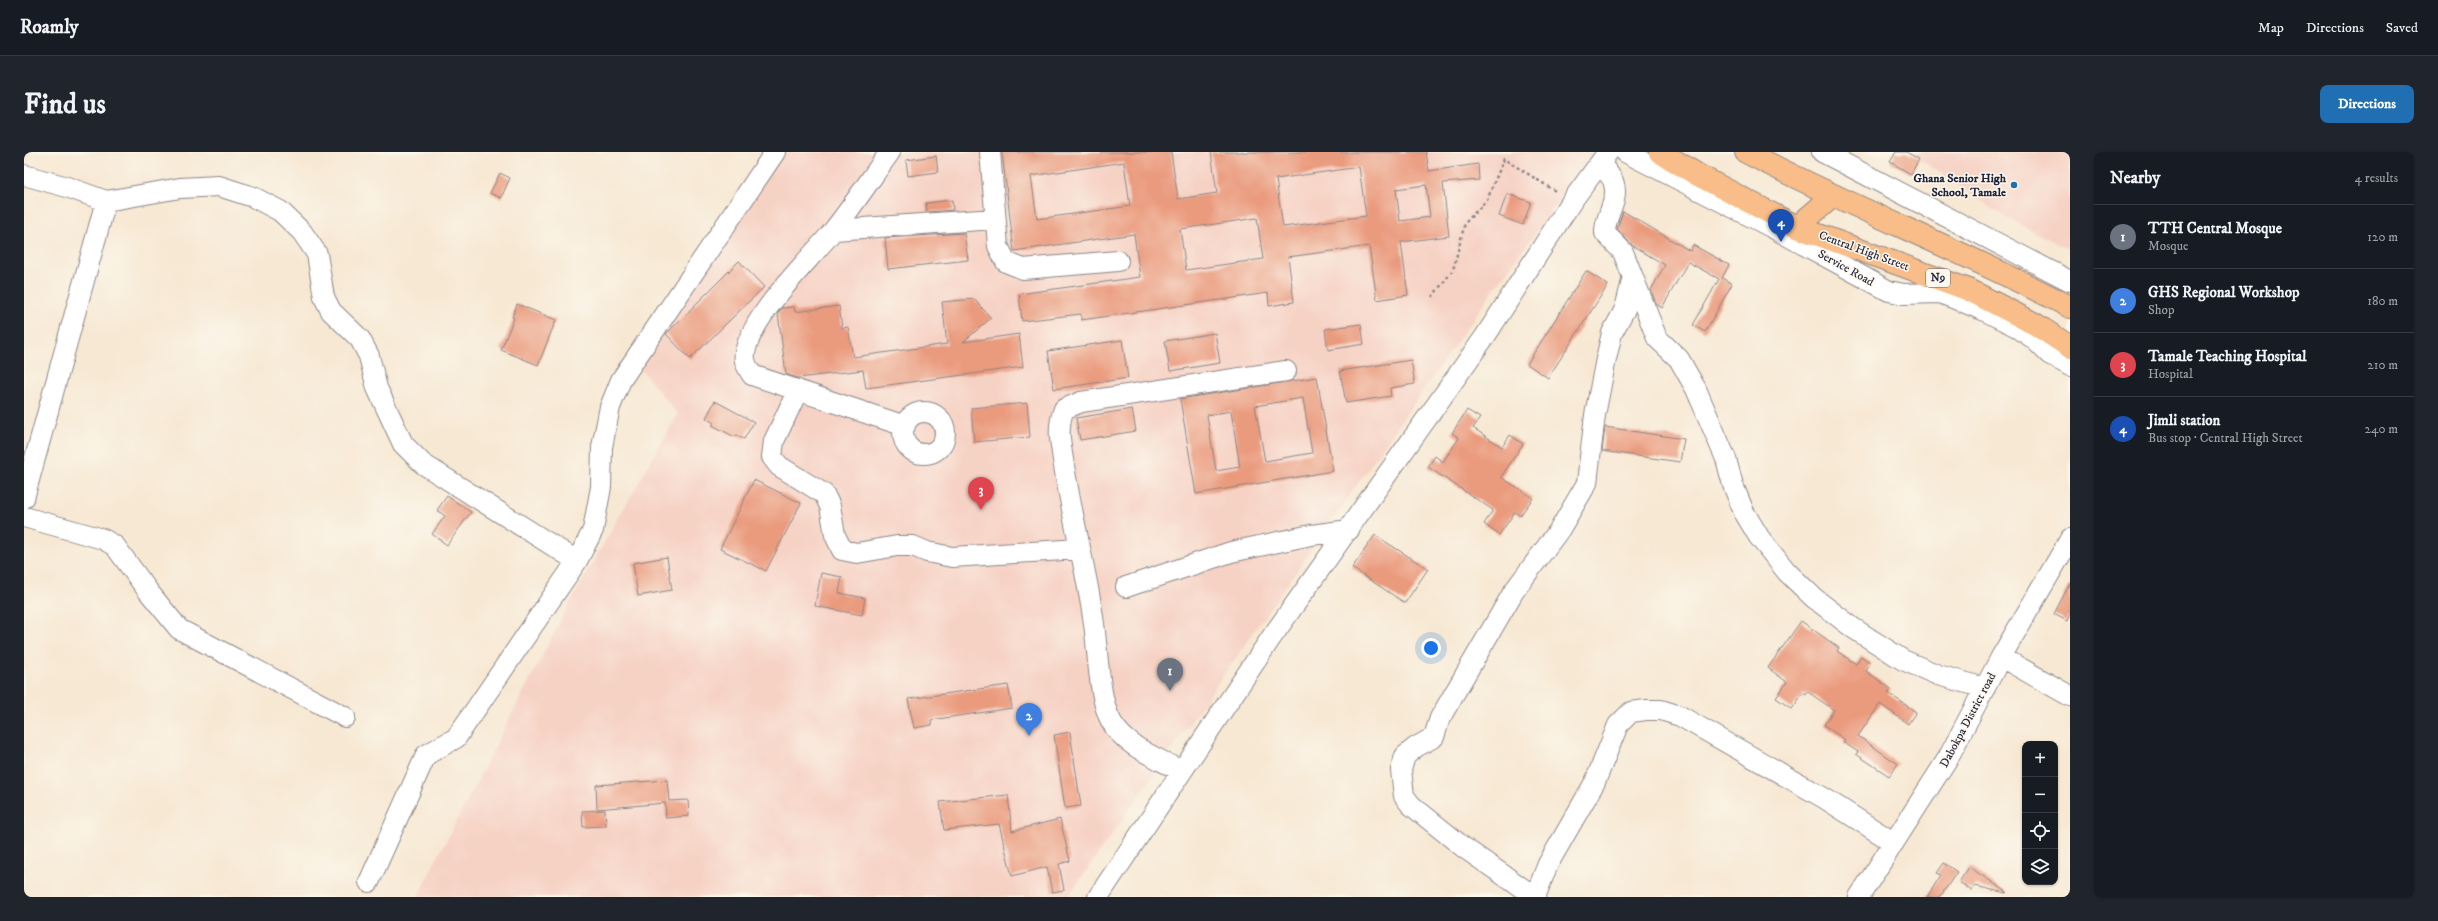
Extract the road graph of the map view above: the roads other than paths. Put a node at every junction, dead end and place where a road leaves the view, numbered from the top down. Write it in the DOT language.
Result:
graph roads {
  1 [pos="775,152"];
  2 [pos="890,152"];
  3 [pos="990,152"];
  4 [pos="1625,152"];
  5 [pos="1660,152"];
  6 [pos="1746,152"];
  7 [pos="1822,152"];
  8 [pos="1604,157"];
  9 [pos="24,175"];
  10 [pos="1833,196"];
  11 [pos="106,201"];
  12 [pos="995,219"];
  13 [pos="1797,227"];
  14 [pos="834,230"];
  15 [pos="1118,260"];
  16 [pos="1632,281"];
  17 [pos="2070,281"];
  18 [pos="2070,306"];
  19 [pos="2070,347"];
  20 [pos="2070,366"];
  21 [pos="1286,372"];
  22 [pos="798,390"];
  23 [pos="905,426"];
  24 [pos="24,498"];
  25 [pos="24,517"];
  26 [pos="1348,530"];
  27 [pos="2070,539"];
  28 [pos="1080,549"];
  29 [pos="577,561"];
  30 [pos="1126,587"];
  31 [pos="2001,657"];
  32 [pos="1985,688"];
  33 [pos="2070,696"];
  34 [pos="345,717"];
  35 [pos="1181,772"];
  36 [pos="1893,842"];
  37 [pos="369,882"];
  38 [pos="1098,897"];
  39 [pos="1535,897"];
  40 [pos="1859,897"];
  1 -- 29 [label="street"];
  2 -- 14 [label="street"];
  3 -- 12 [label="street"];
  4 -- 20 [label="street, Service Road"];
  5 -- 13 [label="highway, Central High Street / N9"];
  6 -- 10 [label="highway"];
  7 -- 17 [label="street"];
  8 -- 16 [label="street"];
  8 -- 26 [label="street"];
  9 -- 11 [label="street"];
  10 -- 13 [label="highway"];
  10 -- 18 [label="highway"];
  11 -- 24 [label="street"];
  11 -- 29 [label="street"];
  12 -- 14 [label="street"];
  12 -- 15 [label="street"];
  13 -- 19 [label="highway, Central High Street / N9"];
  14 -- 22 [label="street"];
  16 -- 32 [label="street"];
  16 -- 39 [label="street"];
  21 -- 28 [label="street"];
  22 -- 23 [label="street"];
  22 -- 28 [label="street"];
  25 -- 34 [label="street"];
  26 -- 30 [label="street"];
  26 -- 35 [label="street"];
  27 -- 31 [label="street, Dabokpa District road"];
  28 -- 35 [label="street"];
  29 -- 37 [label="street"];
  31 -- 32 [label="street, Dabokpa District road"];
  31 -- 33 [label="street"];
  32 -- 36 [label="street, Dabokpa District road"];
  35 -- 38 [label="street"];
  36 -- 39 [label="street"];
  36 -- 40 [label="street, Dabokpa District road"];
}
